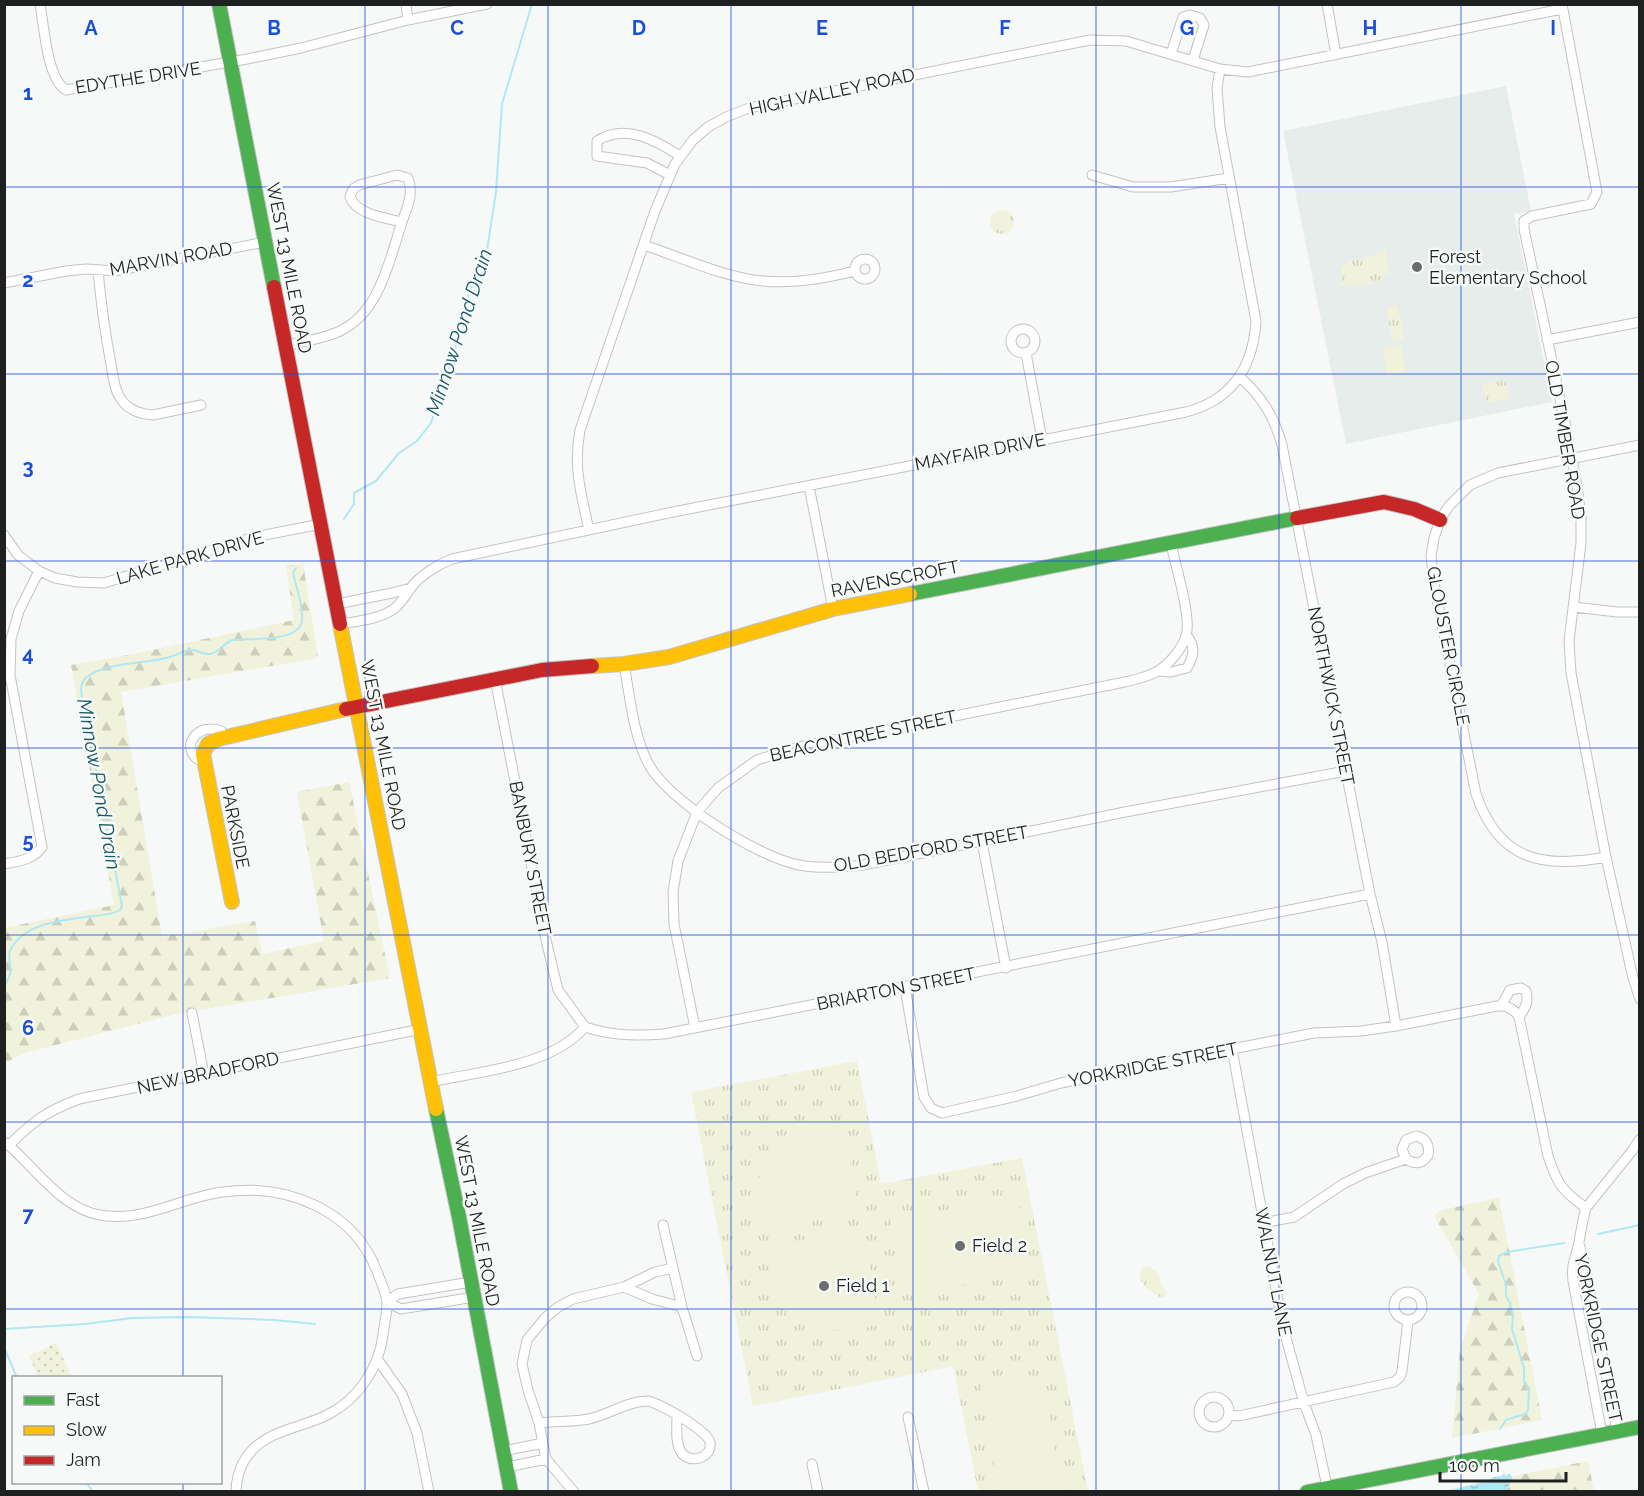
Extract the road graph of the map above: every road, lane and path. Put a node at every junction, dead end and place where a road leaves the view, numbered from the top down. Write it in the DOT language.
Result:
graph roads {
  1 [pos="40,4"];
  2 [pos="219,4"];
  3 [pos="405,4"];
  4 [pos="487,4"];
  5 [pos="1327,4"];
  6 [pos="1562,7"];
  7 [pos="408,20"];
  8 [pos="1171,54"];
  9 [pos="1336,55"];
  10 [pos="1193,60"];
  11 [pos="230,62"];
  12 [pos="1220,69"];
  13 [pos="680,156"];
  14 [pos="670,175"];
  15 [pos="1092,175"];
  16 [pos="1229,178"];
  17 [pos="402,222"];
  18 [pos="266,242"];
  19 [pos="644,245"];
  20 [pos="98,271"];
  21 [pos="855,271"];
  22 [pos="4,284"];
  23 [pos="1640,321"];
  24 [pos="1546,340"];
  25 [pos="286,346"];
  26 [pos="1026,353"];
  27 [pos="1240,377"];
  28 [pos="201,405"];
  29 [pos="1042,440"];
  30 [pos="1640,445"];
  31 [pos="1572,458"];
  32 [pos="808,486"];
  33 [pos="1295,518"];
  34 [pos="1440,520"];
  35 [pos="321,524"];
  36 [pos="589,530"];
  37 [pos="4,536"];
  38 [pos="1171,544"];
  39 [pos="39,571"];
  40 [pos="411,588"];
  41 [pos="337,604"];
  42 [pos="1574,607"];
  43 [pos="833,609"];
  44 [pos="1640,612"];
  45 [pos="341,624"];
  46 [pos="1186,635"];
  47 [pos="624,664"];
  48 [pos="1158,671"];
  49 [pos="495,679"];
  50 [pos="357,706"];
  51 [pos="1346,771"];
  52 [pos="697,812"];
  53 [pos="982,842"];
  54 [pos="1606,857"];
  55 [pos="4,864"];
  56 [pos="1370,894"];
  57 [pos="232,902"];
  58 [pos="1006,968"];
  59 [pos="905,988"];
  60 [pos="1640,999"];
  61 [pos="1502,1006"];
  62 [pos="192,1013"];
  63 [pos="1519,1017"];
  64 [pos="1396,1026"];
  65 [pos="585,1028"];
  66 [pos="696,1028"];
  67 [pos="421,1029"];
  68 [pos="1232,1049"];
  69 [pos="204,1074"];
  70 [pos="430,1082"];
  71 [pos="1640,1139"];
  72 [pos="7,1143"];
  73 [pos="1406,1159"];
  74 [pos="1586,1208"];
  75 [pos="1263,1222"];
  76 [pos="663,1225"];
  77 [pos="1579,1244"];
  78 [pos="673,1268"];
  79 [pos="471,1282"];
  80 [pos="624,1287"];
  81 [pos="474,1297"];
  82 [pos="387,1302"];
  83 [pos="682,1307"];
  84 [pos="1407,1321"];
  85 [pos="1596,1323"];
  86 [pos="1582,1325"];
  87 [pos="697,1356"];
  88 [pos="378,1359"];
  89 [pos="1304,1403"];
  90 [pos="1230,1415"];
  91 [pos="676,1416"];
  92 [pos="908,1417"];
  93 [pos="539,1423"];
  94 [pos="1640,1427"];
  95 [pos="1617,1431"];
  96 [pos="1602,1434"];
  97 [pos="543,1443"];
  98 [pos="503,1451"];
  99 [pos="546,1459"];
  100 [pos="812,1464"];
  101 [pos="507,1467"];
  102 [pos="1328,1490"];
  103 [pos="236,1491"];
  104 [pos="429,1491"];
  105 [pos="511,1491"];
  106 [pos="574,1491"];
  107 [pos="818,1491"];
  108 [pos="924,1491"];
  109 [pos="1307,1491"];
  1 -- 11 [label="street, EDYTHE DRIVE"];
  2 -- 11 [label="street, WEST 13 MILE ROAD"];
  3 -- 7 [label="street"];
  4 -- 7 [label="street"];
  5 -- 9 [label="street"];
  6 -- 9 [label="street, HIGH VALLEY ROAD"];
  6 -- 24 [label="street, OLD TIMBER ROAD"];
  7 -- 11 [label="street"];
  8 -- 10 [label="street, HIGH VALLEY ROAD"];
  8 -- 10 [label="street"];
  8 -- 13 [label="street, HIGH VALLEY ROAD"];
  9 -- 12 [label="street, HIGH VALLEY ROAD"];
  10 -- 12 [label="street, HIGH VALLEY ROAD"];
  11 -- 18 [label="street, WEST 13 MILE ROAD"];
  12 -- 16 [label="street, MAYFAIR DRIVE"];
  13 -- 14 [label="street, HIGH VALLEY ROAD"];
  13 -- 14 [label="street"];
  14 -- 19 [label="street, HIGH VALLEY ROAD"];
  15 -- 16 [label="street"];
  16 -- 27 [label="street, MAYFAIR DRIVE"];
  17 -- 17 [label="street"];
  17 -- 25 [label="street"];
  18 -- 20 [label="street, MARVIN ROAD"];
  18 -- 25 [label="street, WEST 13 MILE ROAD"];
  19 -- 21 [label="street"];
  19 -- 36 [label="street, HIGH VALLEY ROAD"];
  20 -- 22 [label="street, MARVIN ROAD"];
  20 -- 28 [label="street"];
  23 -- 24 [label="street"];
  24 -- 31 [label="street, OLD TIMBER ROAD"];
  25 -- 35 [label="street, WEST 13 MILE ROAD"];
  26 -- 29 [label="street"];
  27 -- 29 [label="street, MAYFAIR DRIVE"];
  27 -- 33 [label="street, NORTHWICK STREET"];
  29 -- 32 [label="street, MAYFAIR DRIVE"];
  30 -- 31 [label="street, GLOUSTER CIRCLE"];
  31 -- 34 [label="street, GLOUSTER CIRCLE"];
  31 -- 42 [label="street, OLD TIMBER ROAD"];
  32 -- 36 [label="street, MAYFAIR DRIVE"];
  32 -- 43 [label="street"];
  33 -- 34 [label="street, RAVENSCROFT"];
  33 -- 38 [label="street, RAVENSCROFT"];
  33 -- 51 [label="street, NORTHWICK STREET"];
  34 -- 54 [label="street, GLOUSTER CIRCLE"];
  35 -- 39 [label="street, LAKE PARK DRIVE"];
  35 -- 41 [label="street, WEST 13 MILE ROAD"];
  36 -- 40 [label="street, MAYFAIR DRIVE"];
  37 -- 39 [label="street, LAKE PARK DRIVE"];
  38 -- 43 [label="street, RAVENSCROFT"];
  38 -- 46 [label="street, BEACONTREE STREET"];
  39 -- 55 [label="street"];
  40 -- 41 [label="street, MAYFAIR DRIVE"];
  40 -- 45 [label="street, MAYFAIR DRIVE"];
  41 -- 45 [label="street, WEST 13 MILE ROAD"];
  42 -- 44 [label="street"];
  42 -- 54 [label="street, OLD TIMBER ROAD"];
  43 -- 47 [label="street, RAVENSCROFT"];
  45 -- 50 [label="street, WEST 13 MILE ROAD"];
  46 -- 48 [label="street, BEACONTREE STREET"];
  46 -- 48 [label="street, BEACONTREE STREET"];
  47 -- 49 [label="street, RAVENSCROFT"];
  47 -- 52 [label="street, OLD BEDFORD STREET"];
  48 -- 52 [label="street, BEACONTREE STREET"];
  49 -- 50 [label="street, RAVENSCROFT"];
  49 -- 65 [label="street, BANBURY STREET"];
  50 -- 57 [label="street, PARKSIDE"];
  50 -- 67 [label="street, WEST 13 MILE ROAD"];
  51 -- 53 [label="street, OLD BEDFORD STREET"];
  51 -- 56 [label="street, NORTHWICK STREET"];
  52 -- 53 [label="street, OLD BEDFORD STREET"];
  52 -- 66 [label="street, BEACONTREE STREET"];
  53 -- 58 [label="street"];
  54 -- 60 [label="street, OLD TIMBER ROAD"];
  56 -- 58 [label="street, BRIARTON STREET"];
  56 -- 64 [label="street, NORTHWICK STREET"];
  58 -- 59 [label="street, BRIARTON STREET"];
  59 -- 66 [label="street, BRIARTON STREET"];
  59 -- 68 [label="street, YORKRIDGE STREET"];
  61 -- 63 [label="street"];
  61 -- 63 [label="street"];
  61 -- 64 [label="street, YORKRIDGE STREET"];
  62 -- 69 [label="street"];
  63 -- 74 [label="street"];
  64 -- 68 [label="street, YORKRIDGE STREET"];
  65 -- 66 [label="street, BRIARTON STREET"];
  65 -- 70 [label="street"];
  67 -- 69 [label="street, NEW BRADFORD"];
  67 -- 70 [label="street, WEST 13 MILE ROAD"];
  68 -- 75 [label="street, WALNUT LANE"];
  69 -- 72 [label="street, NEW BRADFORD"];
  70 -- 79 [label="street, WEST 13 MILE ROAD"];
  71 -- 74 [label="street"];
  72 -- 82 [label="street"];
  73 -- 75 [label="street"];
  74 -- 77 [label="street, YORKRIDGE STREET"];
  75 -- 89 [label="street, WALNUT LANE"];
  76 -- 78 [label="street"];
  77 -- 85 [label="street, YORKRIDGE STREET"];
  77 -- 86 [label="street, YORKRIDGE STREET"];
  78 -- 80 [label="street"];
  78 -- 83 [label="street"];
  79 -- 81 [label="street, WEST 13 MILE ROAD"];
  79 -- 82 [label="street"];
  80 -- 83 [label="street"];
  80 -- 93 [label="street"];
  81 -- 82 [label="street"];
  81 -- 98 [label="street, WEST 13 MILE ROAD"];
  82 -- 88 [label="street"];
  83 -- 87 [label="street"];
  84 -- 89 [label="street"];
  85 -- 86 [label="street"];
  85 -- 95 [label="street, YORKRIDGE STREET"];
  86 -- 96 [label="street, YORKRIDGE STREET"];
  88 -- 103 [label="street"];
  88 -- 104 [label="street"];
  89 -- 90 [label="street"];
  89 -- 102 [label="street, WALNUT LANE"];
  91 -- 91 [label="street"];
  91 -- 93 [label="street"];
  92 -- 108 [label="street"];
  93 -- 97 [label="street"];
  94 -- 95 [label="street"];
  95 -- 96 [label="street"];
  96 -- 102 [label="street"];
  97 -- 98 [label="street"];
  97 -- 99 [label="street"];
  98 -- 101 [label="street, WEST 13 MILE ROAD"];
  99 -- 101 [label="street"];
  99 -- 106 [label="street"];
  100 -- 107 [label="street"];
  101 -- 105 [label="street, WEST 13 MILE ROAD"];
  102 -- 109 [label="street"];
}
